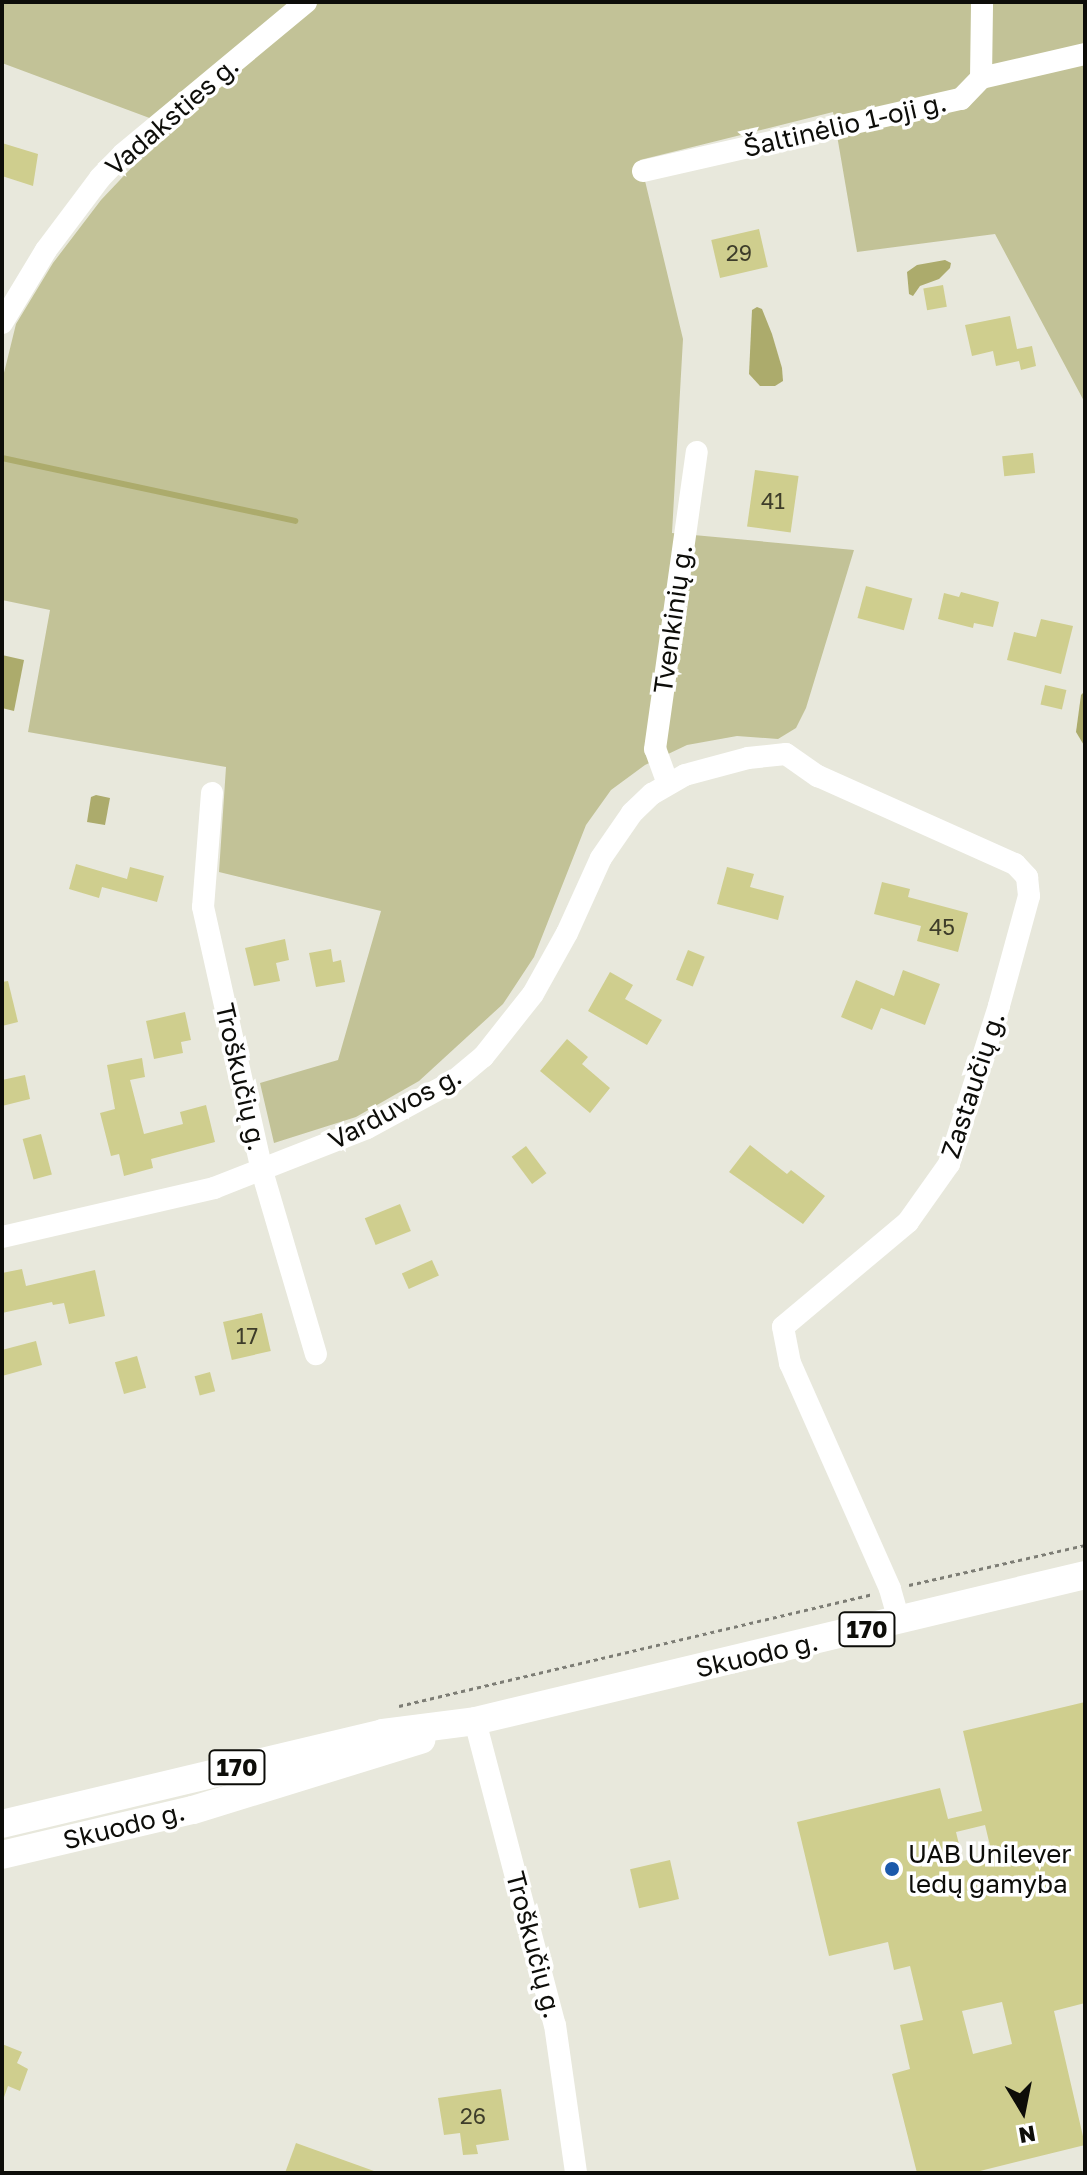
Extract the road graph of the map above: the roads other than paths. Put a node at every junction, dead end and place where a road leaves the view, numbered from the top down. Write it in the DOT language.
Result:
graph roads {
  1 [pos="306,2"];
  2 [pos="982,2"];
  3 [pos="1085,54"];
  4 [pos="981,78"];
  5 [pos="643,171"];
  6 [pos="2,323"];
  7 [pos="697,452"];
  8 [pos="786,754"];
  9 [pos="668,784"];
  10 [pos="212,793"];
  11 [pos="262,1171"];
  12 [pos="2,1237"];
  13 [pos="316,1354"];
  14 [pos="1085,1575"];
  15 [pos="899,1621"];
  16 [pos="475,1721"];
  17 [pos="2,1824"];
  18 [pos="2,1855"];
  19 [pos="576,2173"];
  1 -- 6 [label="street, Vadaksties g."];
  2 -- 4 [label="street"];
  3 -- 4 [label="street, Šaltinėlio 1-oji g."];
  4 -- 5 [label="street, Šaltinėlio 1-oji g."];
  7 -- 9 [label="street, Tvenkinių g."];
  8 -- 9 [label="street, Varduvos g."];
  8 -- 15 [label="street, Zastaučių g."];
  9 -- 11 [label="street, Varduvos g."];
  10 -- 11 [label="street, Troškučių g."];
  11 -- 12 [label="street, Varduvos g."];
  11 -- 13 [label="street, Troškučių g."];
  14 -- 15 [label="main road, Skuodo g. / 170"];
  15 -- 16 [label="main road, Skuodo g. / 170"];
  16 -- 17 [label="main road, Skuodo g. / 170"];
  16 -- 18 [label="main road, Skuodo g. / 170"];
  16 -- 19 [label="street, Troškučių g."];
}
